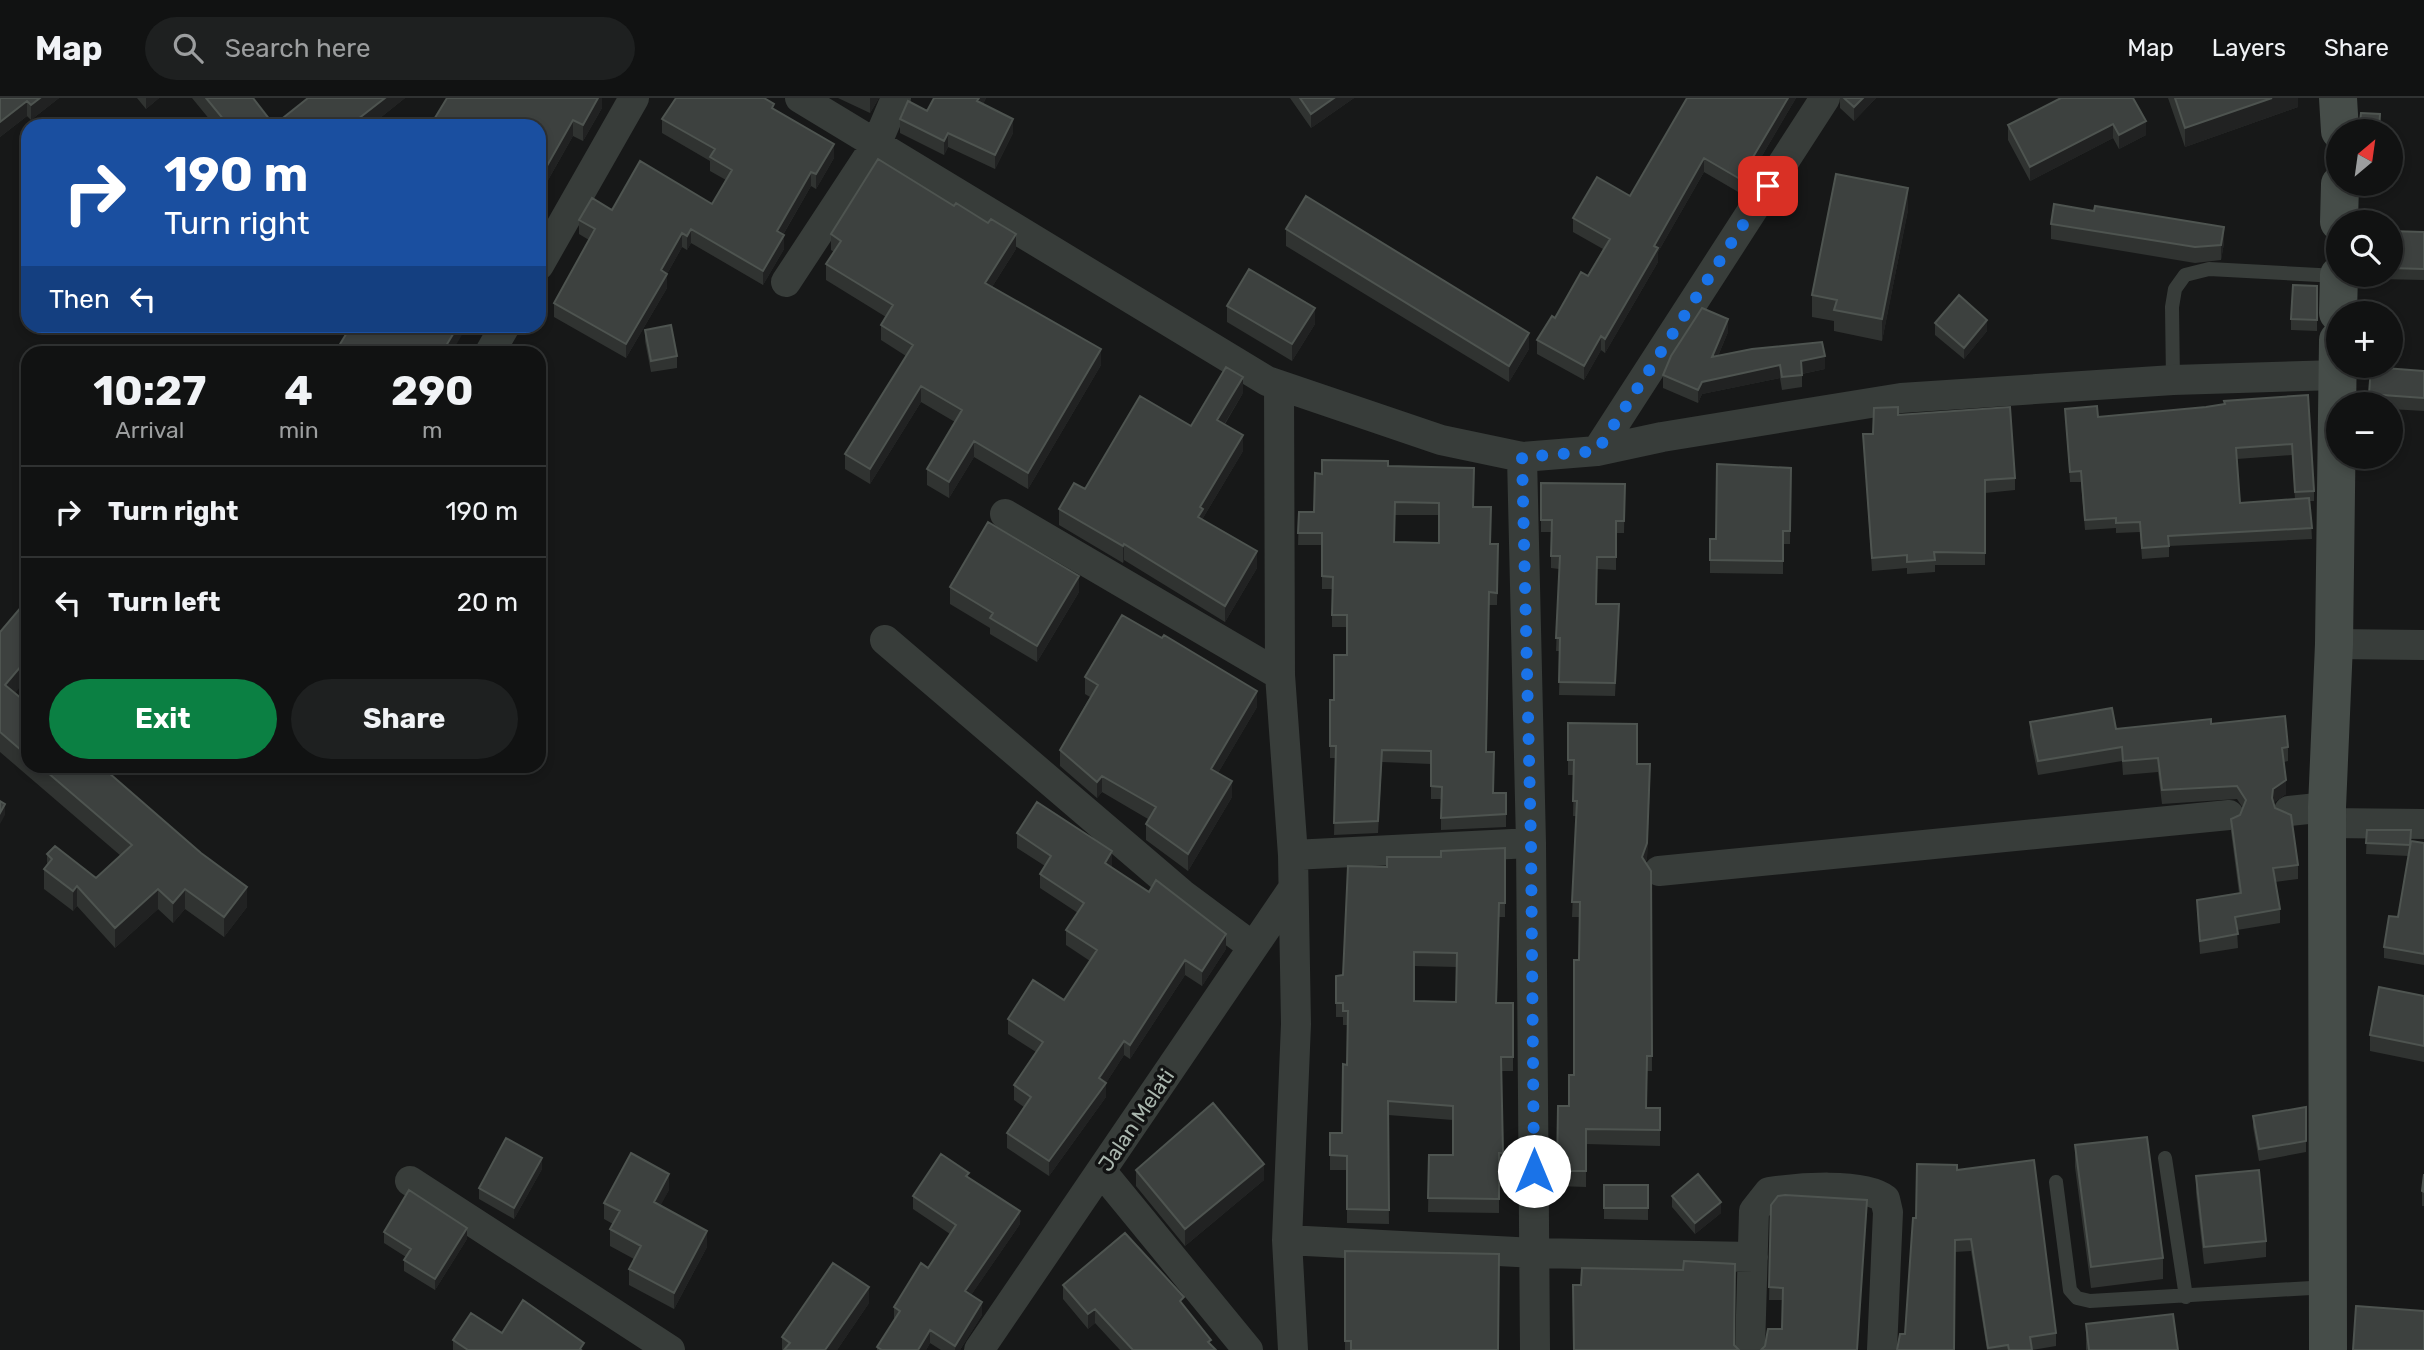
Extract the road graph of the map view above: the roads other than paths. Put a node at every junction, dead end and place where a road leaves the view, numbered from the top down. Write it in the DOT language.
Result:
graph roads {
  1 [pos="634,98"];
  2 [pos="800,98"];
  3 [pos="897,98"];
  4 [pos="1825,98"];
  5 [pos="2338,98"];
  6 [pos="2339,119"];
  7 [pos="876,145"];
  8 [pos="546,253"];
  9 [pos="786,282"];
  10 [pos="2338,288"];
  11 [pos="2326,360"];
  12 [pos="2338,378"];
  13 [pos="2173,380"];
  14 [pos="1279,387"];
  15 [pos="1597,451"];
  16 [pos="1522,457"];
  17 [pos="1005,514"];
  18 [pos="885,639"];
  19 [pos="2334,643"];
  20 [pos="2424,645"];
  21 [pos="1280,675"];
  22 [pos="2288,811"];
  23 [pos="2327,815"];
  24 [pos="2229,816"];
  25 [pos="2424,824"];
  26 [pos="1531,843"];
  27 [pos="1293,855"];
  28 [pos="1659,871"];
  29 [pos="1292,890"];
  30 [pos="1252,946"];
  31 [pos="2165,1157"];
  32 [pos="1102,1172"];
  33 [pos="410,1181"];
  34 [pos="2056,1182"];
  35 [pos="1287,1240"];
  36 [pos="1534,1253"];
  37 [pos="1753,1257"];
  38 [pos="2329,1287"];
  39 [pos="2186,1297"];
  40 [pos="670,1350"];
  41 [pos="979,1350"];
  42 [pos="1248,1350"];
  43 [pos="1293,1350"];
  44 [pos="1535,1350"];
  45 [pos="1750,1350"];
  46 [pos="1882,1350"];
  47 [pos="2328,1350"];
  1 -- 8 [label="street"];
  2 -- 7 [label="street"];
  3 -- 7 [label="street"];
  4 -- 15 [label="street"];
  5 -- 6 [label="main road"];
  7 -- 9 [label="street"];
  7 -- 14 [label="street"];
  10 -- 13 [label="lane"];
  11 -- 13 [label="street"];
  12 -- 19 [label="main road"];
  13 -- 15 [label="street"];
  14 -- 16 [label="street"];
  14 -- 21 [label="street"];
  15 -- 16 [label="street"];
  16 -- 26 [label="street"];
  17 -- 21 [label="street"];
  18 -- 30 [label="street"];
  19 -- 20 [label="street"];
  19 -- 23 [label="main road"];
  21 -- 27 [label="street"];
  22 -- 23 [label="street"];
  23 -- 25 [label="street"];
  23 -- 38 [label="main road"];
  24 -- 28 [label="street"];
  26 -- 27 [label="street"];
  26 -- 36 [label="street"];
  27 -- 29 [label="street"];
  29 -- 30 [label="street, Jalan Melati"];
  29 -- 35 [label="street"];
  30 -- 32 [label="street, Jalan Melati"];
  31 -- 39 [label="lane"];
  32 -- 41 [label="street, Jalan Melati"];
  32 -- 42 [label="street"];
  33 -- 40 [label="street"];
  34 -- 39 [label="lane"];
  35 -- 36 [label="street"];
  35 -- 43 [label="street"];
  36 -- 37 [label="street"];
  36 -- 44 [label="street"];
  37 -- 45 [label="street"];
  37 -- 46 [label="street"];
  38 -- 39 [label="lane"];
  38 -- 47 [label="main road"];
}
